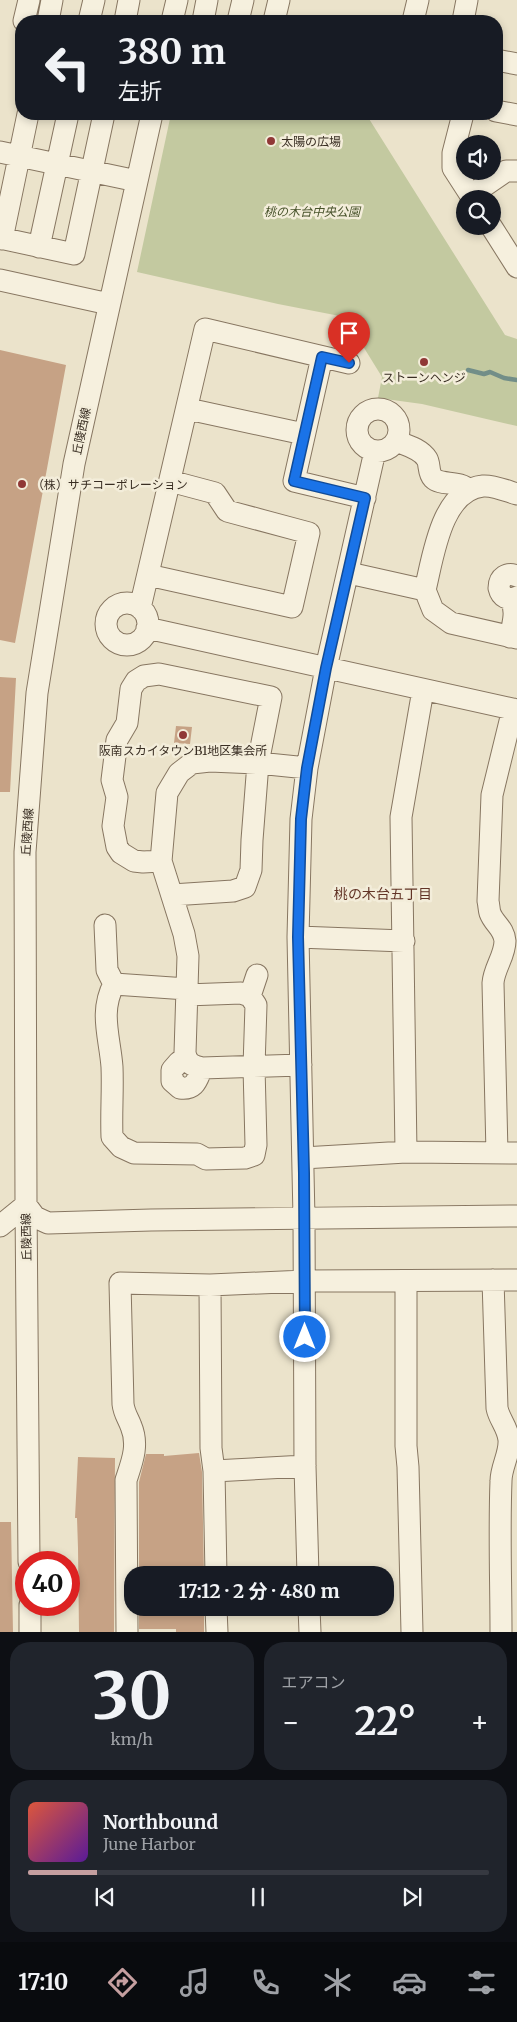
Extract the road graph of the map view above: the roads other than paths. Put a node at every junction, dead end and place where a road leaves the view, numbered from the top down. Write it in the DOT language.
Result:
graph roads {
  1 [pos="29,0"];
  2 [pos="52,0"];
  3 [pos="94,0"];
  4 [pos="129,0"];
  5 [pos="177,0"];
  6 [pos="207,0"];
  7 [pos="243,0"];
  8 [pos="279,0"];
  9 [pos="418,0"];
  10 [pos="467,0"];
  11 [pos="25,15"];
  12 [pos="49,15"];
  13 [pos="91,15"];
  14 [pos="125,15"];
  15 [pos="173,15"];
  16 [pos="203,15"];
  17 [pos="239,15"];
  18 [pos="275,15"];
  19 [pos="414,15"];
  20 [pos="464,15"];
  21 [pos="503,61"];
  22 [pos="517,64"];
  23 [pos="503,112"];
  24 [pos="517,115"];
  25 [pos="25,120"];
  26 [pos="67,120"];
  27 [pos="103,120"];
  28 [pos="151,120"];
  29 [pos="461,120"];
  30 [pos="9,154"];
  31 [pos="57,164"];
  32 [pos="517,170"];
  33 [pos="92,171"];
  34 [pos="137,181"];
  35 [pos="468,190"];
  36 [pos="481,190"];
  37 [pos="497,235"];
  38 [pos="1,239"];
  39 [pos="38,247"];
  40 [pos="517,267"];
  41 [pos="0,280"];
  42 [pos="109,304"];
  43 [pos="322,357"];
  44 [pos="349,363"];
  45 [pos="188,408"];
  46 [pos="304,434"];
  47 [pos="396,441"];
  48 [pos="375,451"];
  49 [pos="170,481"];
  50 [pos="469,490"];
  51 [pos="517,494"];
  52 [pos="365,498"];
  53 [pos="349,573"];
  54 [pos="148,575"];
  55 [pos="517,576"];
  56 [pos="424,590"];
  57 [pos="514,598"];
  58 [pos="140,608"];
  59 [pos="147,628"];
  60 [pos="513,637"];
  61 [pos="326,668"];
  62 [pos="423,690"];
  63 [pos="515,709"];
  64 [pos="258,763"];
  65 [pos="307,768"];
  66 [pos="161,861"];
  67 [pos="172,895"];
  68 [pos="105,925"];
  69 [pos="298,937"];
  70 [pos="404,941"];
  71 [pos="257,975"];
  72 [pos="114,984"];
  73 [pos="187,992"];
  74 [pos="250,996"];
  75 [pos="301,1065"];
  76 [pos="254,1067"];
  77 [pos="406,1152"];
  78 [pos="507,1153"];
  79 [pos="303,1158"];
  80 [pos="26,1205"];
  81 [pos="517,1216"];
  82 [pos="304,1218"];
  83 [pos="0,1226"];
  84 [pos="493,1280"];
  85 [pos="517,1280"];
  86 [pos="305,1281"];
  87 [pos="406,1281"];
  88 [pos="210,1285"];
  89 [pos="305,1466"];
  90 [pos="214,1471"];
  91 [pos="29,1551"];
  92 [pos="216,1566"];
  93 [pos="308,1566"];
  94 [pos="30,1616"];
  95 [pos="216,1616"];
  96 [pos="309,1616"];
  97 [pos="30,1632"];
  98 [pos="127,1632"];
  99 [pos="217,1632"];
  100 [pos="310,1632"];
  101 [pos="412,1632"];
  102 [pos="501,1632"];
  1 -- 11 [label="street"];
  2 -- 12 [label="street"];
  3 -- 13 [label="street"];
  4 -- 14 [label="street"];
  5 -- 15 [label="street"];
  6 -- 16 [label="street"];
  7 -- 17 [label="street"];
  8 -- 18 [label="street"];
  9 -- 19 [label="street"];
  10 -- 20 [label="street"];
  21 -- 22 [label="street"];
  23 -- 24 [label="street"];
  25 -- 30 [label="street"];
  26 -- 31 [label="street"];
  27 -- 33 [label="street"];
  28 -- 34 [label="street, 丘陵西線"];
  29 -- 35 [label="street"];
  30 -- 31 [label="street"];
  30 -- 38 [label="street"];
  31 -- 33 [label="street"];
  31 -- 39 [label="street"];
  32 -- 36 [label="street"];
  33 -- 34 [label="street"];
  33 -- 39 [label="street"];
  34 -- 42 [label="street, 丘陵西線"];
  37 -- 40 [label="street"];
  38 -- 39 [label="street"];
  41 -- 42 [label="street"];
  42 -- 80 [label="street, 丘陵西線"];
  43 -- 44 [label="street"];
  43 -- 45 [label="street"];
  43 -- 46 [label="street"];
  45 -- 46 [label="street"];
  45 -- 49 [label="street"];
  46 -- 52 [label="street"];
  47 -- 48 [label="street"];
  47 -- 48 [label="street"];
  47 -- 50 [label="street"];
  48 -- 52 [label="street"];
  49 -- 54 [label="street"];
  49 -- 54 [label="street"];
  50 -- 51 [label="street"];
  50 -- 56 [label="street"];
  52 -- 53 [label="street"];
  53 -- 56 [label="street"];
  53 -- 61 [label="street"];
  54 -- 58 [label="street"];
  55 -- 57 [label="street"];
  56 -- 60 [label="street"];
  57 -- 60 [label="street"];
  58 -- 59 [label="street"];
  58 -- 59 [label="street"];
  59 -- 61 [label="street"];
  61 -- 62 [label="street"];
  61 -- 65 [label="street"];
  62 -- 63 [label="street"];
  62 -- 70 [label="street"];
  63 -- 78 [label="street"];
  64 -- 65 [label="street"];
  64 -- 66 [label="street"];
  64 -- 66 [label="street"];
  64 -- 67 [label="street"];
  65 -- 69 [label="street"];
  66 -- 67 [label="street"];
  67 -- 73 [label="street"];
  68 -- 72 [label="street"];
  69 -- 70 [label="street"];
  69 -- 75 [label="street"];
  70 -- 77 [label="street"];
  71 -- 74 [label="street"];
  72 -- 73 [label="street"];
  72 -- 76 [label="street"];
  73 -- 74 [label="street"];
  73 -- 76 [label="street"];
  74 -- 76 [label="street"];
  75 -- 76 [label="street"];
  75 -- 79 [label="street"];
  77 -- 78 [label="street"];
  77 -- 79 [label="street"];
  79 -- 82 [label="street"];
  80 -- 82 [label="street"];
  80 -- 83 [label="street"];
  80 -- 91 [label="street, 丘陵西線"];
  81 -- 82 [label="street"];
  82 -- 86 [label="street"];
  84 -- 85 [label="street"];
  84 -- 87 [label="street"];
  84 -- 102 [label="street"];
  86 -- 87 [label="street"];
  86 -- 88 [label="street"];
  86 -- 89 [label="street"];
  87 -- 101 [label="street"];
  88 -- 90 [label="street"];
  88 -- 98 [label="street"];
  89 -- 90 [label="street"];
  89 -- 93 [label="street"];
  90 -- 92 [label="street"];
  94 -- 97 [label="street"];
  95 -- 99 [label="street"];
  96 -- 100 [label="street"];
}
